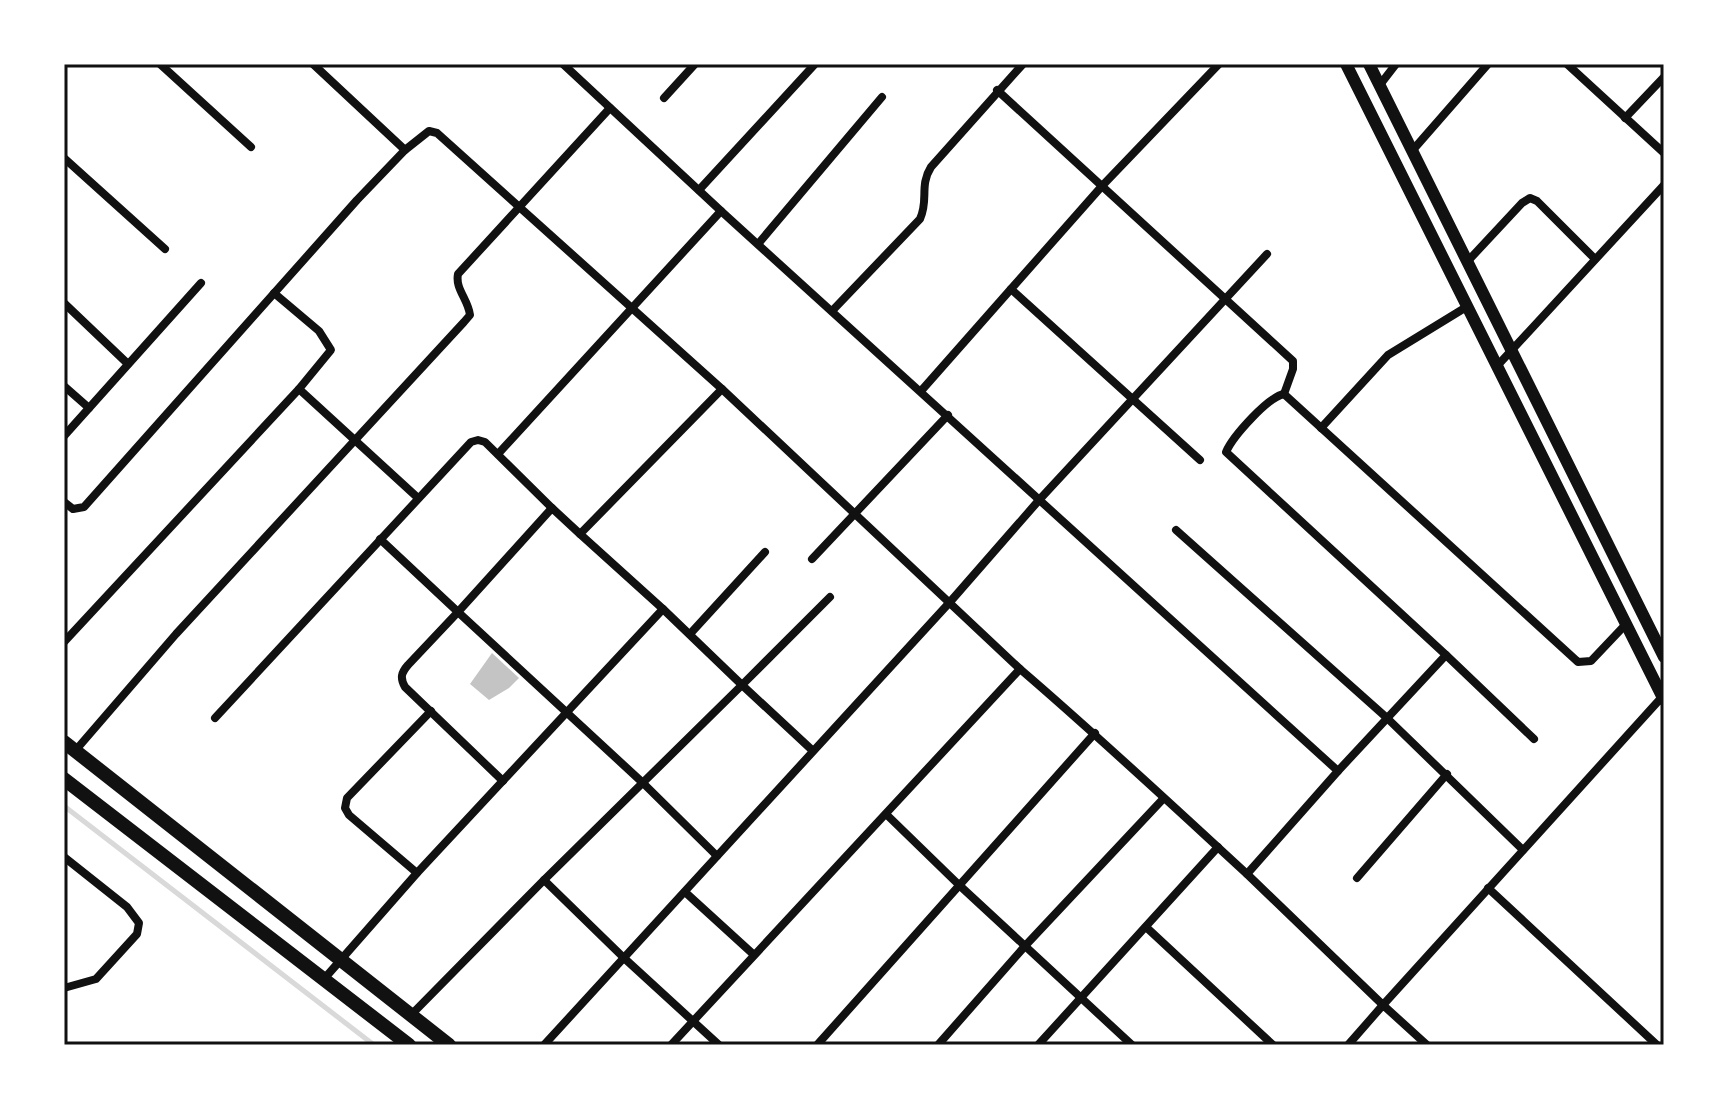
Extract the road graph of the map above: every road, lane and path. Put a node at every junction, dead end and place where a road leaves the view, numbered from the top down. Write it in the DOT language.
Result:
graph roads {
  1 [pos="160,64"];
  2 [pos="313,64"];
  3 [pos="563,64"];
  4 [pos="695,64"];
  5 [pos="815,64"];
  6 [pos="1023,64"];
  7 [pos="1219,64"];
  8 [pos="1346,64"];
  9 [pos="1369,64"];
  10 [pos="1396,64"];
  11 [pos="1488,64"];
  12 [pos="1567,64"];
  13 [pos="1664,77"];
  14 [pos="1379,86"];
  15 [pos="997,90"];
  16 [pos="882,97"];
  17 [pos="664,98"];
  18 [pos="610,108"];
  19 [pos="1625,118"];
  20 [pos="251,147"];
  21 [pos="405,150"];
  22 [pos="1412,151"];
  23 [pos="1664,153"];
  24 [pos="64,158"];
  25 [pos="1664,185"];
  26 [pos="1102,186"];
  27 [pos="699,190"];
  28 [pos="517,207"];
  29 [pos="721,211"];
  30 [pos="758,244"];
  31 [pos="165,249"];
  32 [pos="1267,254"];
  33 [pos="1595,259"];
  34 [pos="1467,262"];
  35 [pos="201,283"];
  36 [pos="1011,289"];
  37 [pos="274,293"];
  38 [pos="1225,298"];
  39 [pos="64,303"];
  40 [pos="1468,306"];
  41 [pos="631,308"];
  42 [pos="832,311"];
  43 [pos="1511,349"];
  44 [pos="128,364"];
  45 [pos="1498,365"];
  46 [pos="64,386"];
  47 [pos="299,389"];
  48 [pos="722,389"];
  49 [pos="921,391"];
  50 [pos="1284,394"];
  51 [pos="1132,400"];
  52 [pos="89,408"];
  53 [pos="948,415"];
  54 [pos="1321,428"];
  55 [pos="64,436"];
  56 [pos="356,439"];
  57 [pos="498,454"];
  58 [pos="1200,460"];
  59 [pos="418,498"];
  60 [pos="1040,499"];
  61 [pos="64,502"];
  62 [pos="552,508"];
  63 [pos="856,512"];
  64 [pos="1176,530"];
  65 [pos="580,534"];
  66 [pos="380,539"];
  67 [pos="765,552"];
  68 [pos="812,559"];
  69 [pos="830,597"];
  70 [pos="950,602"];
  71 [pos="663,609"];
  72 [pos="458,612"];
  73 [pos="1627,623"];
  74 [pos="690,634"];
  75 [pos="64,642"];
  76 [pos="1446,655"];
  77 [pos="1664,657"];
  78 [pos="1020,669"];
  79 [pos="742,685"];
  80 [pos="1663,698"];
  81 [pos="431,711"];
  82 [pos="566,713"];
  83 [pos="215,718"];
  84 [pos="1387,718"];
  85 [pos="1095,733"];
  86 [pos="1534,739"];
  87 [pos="70,747"];
  88 [pos="812,750"];
  89 [pos="1338,771"];
  90 [pos="1447,774"];
  91 [pos="64,779"];
  92 [pos="503,781"];
  93 [pos="643,783"];
  94 [pos="1163,799"];
  95 [pos="887,815"];
  96 [pos="1218,847"];
  97 [pos="1523,850"];
  98 [pos="717,856"];
  99 [pos="64,857"];
  100 [pos="417,873"];
  101 [pos="1247,874"];
  102 [pos="1357,878"];
  103 [pos="544,880"];
  104 [pos="958,884"];
  105 [pos="1488,888"];
  106 [pos="685,892"];
  107 [pos="1146,927"];
  108 [pos="1025,946"];
  109 [pos="753,954"];
  110 [pos="624,958"];
  111 [pos="340,960"];
  112 [pos="324,979"];
  113 [pos="64,988"];
  114 [pos="1079,998"];
  115 [pos="1383,1005"];
  116 [pos="411,1015"];
  117 [pos="692,1019"];
  118 [pos="409,1045"];
  119 [pos="449,1045"];
  120 [pos="544,1045"];
  121 [pos="671,1045"];
  122 [pos="719,1045"];
  123 [pos="817,1045"];
  124 [pos="938,1045"];
  125 [pos="1038,1045"];
  126 [pos="1132,1045"];
  127 [pos="1273,1045"];
  128 [pos="1348,1045"];
  129 [pos="1427,1045"];
  130 [pos="1657,1045"];
  1 -- 20 [label="street"];
  2 -- 21 [label="street"];
  3 -- 18 [label="street"];
  4 -- 17 [label="street"];
  5 -- 27 [label="street"];
  6 -- 15 [label="street"];
  7 -- 26 [label="street"];
  8 -- 40 [label="main road"];
  9 -- 14 [label="main road"];
  10 -- 14 [label="street"];
  11 -- 22 [label="street"];
  12 -- 19 [label="street"];
  13 -- 19 [label="street"];
  14 -- 22 [label="main road"];
  15 -- 26 [label="street"];
  15 -- 42 [label="street"];
  16 -- 30 [label="street"];
  18 -- 27 [label="street"];
  18 -- 28 [label="street"];
  19 -- 23 [label="street"];
  21 -- 28 [label="street"];
  21 -- 37 [label="street"];
  22 -- 34 [label="main road"];
  24 -- 31 [label="street"];
  25 -- 33 [label="street"];
  26 -- 36 [label="street"];
  26 -- 38 [label="street"];
  27 -- 29 [label="street"];
  28 -- 41 [label="street"];
  28 -- 56 [label="street"];
  29 -- 30 [label="street"];
  29 -- 41 [label="street"];
  30 -- 42 [label="street"];
  32 -- 38 [label="street"];
  33 -- 34 [label="street"];
  33 -- 43 [label="street"];
  34 -- 43 [label="main road"];
  35 -- 44 [label="street"];
  36 -- 49 [label="street"];
  36 -- 51 [label="street"];
  37 -- 47 [label="street"];
  37 -- 61 [label="street"];
  38 -- 50 [label="street"];
  38 -- 51 [label="street"];
  39 -- 44 [label="street"];
  40 -- 45 [label="main road"];
  40 -- 54 [label="street"];
  41 -- 48 [label="street"];
  41 -- 57 [label="street"];
  42 -- 49 [label="street"];
  43 -- 45 [label="street"];
  43 -- 77 [label="main road"];
  44 -- 52 [label="street"];
  45 -- 73 [label="main road"];
  46 -- 52 [label="street"];
  47 -- 56 [label="street"];
  47 -- 75 [label="street"];
  48 -- 63 [label="street"];
  48 -- 65 [label="street"];
  49 -- 53 [label="street"];
  50 -- 54 [label="street"];
  50 -- 76 [label="street"];
  51 -- 58 [label="street"];
  51 -- 60 [label="street"];
  52 -- 55 [label="street"];
  53 -- 60 [label="street"];
  53 -- 63 [label="street"];
  54 -- 73 [label="street"];
  56 -- 59 [label="street"];
  56 -- 87 [label="street"];
  57 -- 59 [label="street"];
  57 -- 62 [label="street"];
  59 -- 66 [label="street"];
  60 -- 70 [label="street"];
  60 -- 89 [label="street"];
  62 -- 65 [label="street"];
  62 -- 72 [label="street"];
  63 -- 68 [label="street"];
  63 -- 70 [label="street"];
  64 -- 84 [label="street"];
  65 -- 71 [label="street"];
  66 -- 72 [label="street"];
  66 -- 83 [label="street"];
  67 -- 74 [label="street"];
  69 -- 79 [label="street"];
  70 -- 78 [label="street"];
  70 -- 88 [label="street"];
  71 -- 74 [label="street"];
  71 -- 82 [label="street"];
  72 -- 81 [label="street"];
  72 -- 82 [label="street"];
  73 -- 80 [label="main road"];
  74 -- 79 [label="street"];
  76 -- 84 [label="street"];
  76 -- 86 [label="street"];
  78 -- 85 [label="street"];
  78 -- 95 [label="street"];
  79 -- 88 [label="street"];
  79 -- 93 [label="street"];
  80 -- 97 [label="street"];
  81 -- 92 [label="street"];
  81 -- 100 [label="street"];
  82 -- 92 [label="street"];
  82 -- 93 [label="street"];
  84 -- 89 [label="street"];
  84 -- 90 [label="street"];
  85 -- 94 [label="street"];
  85 -- 104 [label="street"];
  87 -- 111 [label="main road"];
  88 -- 98 [label="street"];
  89 -- 101 [label="street"];
  90 -- 97 [label="street"];
  90 -- 102 [label="street"];
  91 -- 112 [label="main road"];
  92 -- 100 [label="street"];
  93 -- 98 [label="street"];
  93 -- 103 [label="street"];
  94 -- 96 [label="street"];
  94 -- 108 [label="street"];
  95 -- 104 [label="street"];
  95 -- 109 [label="street"];
  96 -- 101 [label="street"];
  96 -- 107 [label="street"];
  97 -- 105 [label="street"];
  98 -- 106 [label="street"];
  99 -- 113 [label="street"];
  100 -- 111 [label="street"];
  101 -- 115 [label="street"];
  103 -- 110 [label="street"];
  103 -- 116 [label="street"];
  104 -- 108 [label="street"];
  104 -- 123 [label="street"];
  105 -- 115 [label="street"];
  105 -- 130 [label="street"];
  106 -- 109 [label="street"];
  106 -- 110 [label="street"];
  107 -- 114 [label="street"];
  107 -- 127 [label="street"];
  108 -- 114 [label="street"];
  108 -- 124 [label="street"];
  109 -- 117 [label="street"];
  110 -- 117 [label="street"];
  110 -- 120 [label="street"];
  111 -- 112 [label="street"];
  111 -- 116 [label="main road"];
  112 -- 118 [label="main road"];
  114 -- 125 [label="street"];
  114 -- 126 [label="street"];
  115 -- 128 [label="street"];
  115 -- 129 [label="street"];
  116 -- 119 [label="main road"];
  117 -- 121 [label="street"];
  117 -- 122 [label="street"];
}
